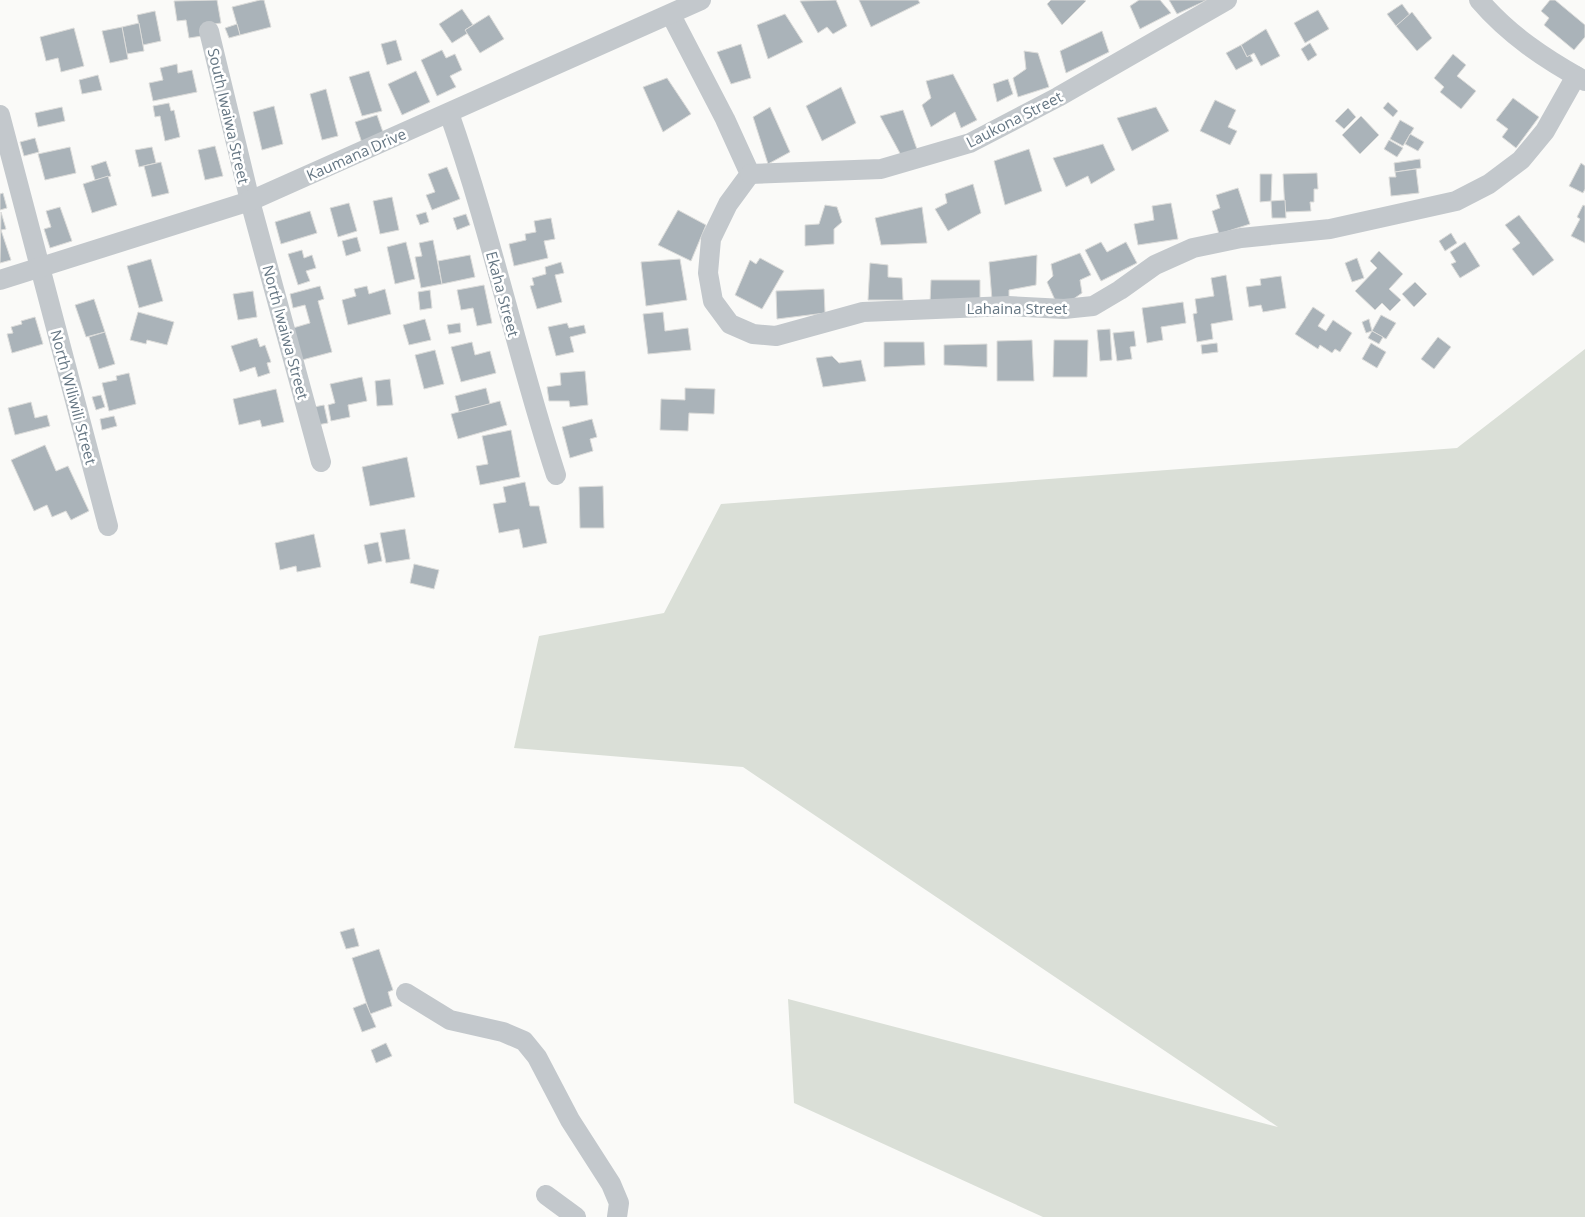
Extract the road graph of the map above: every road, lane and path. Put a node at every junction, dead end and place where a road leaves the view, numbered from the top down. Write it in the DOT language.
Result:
graph roads {
  1 [pos="701,0"];
  2 [pos="1227,0"];
  3 [pos="1479,0"];
  4 [pos="671,15"];
  5 [pos="209,31"];
  6 [pos="1580,78"];
  7 [pos="449,113"];
  8 [pos="0,115"];
  9 [pos="750,174"];
  10 [pos="250,201"];
  11 [pos="41,268"];
  12 [pos="0,280"];
  13 [pos="322,462"];
  14 [pos="556,475"];
  15 [pos="108,526"];
  16 [pos="406,993"];
  17 [pos="546,1195"];
  18 [pos="576,1217"];
  19 [pos="617,1217"];
  1 -- 4 [label="street, Kaumana Drive"];
  2 -- 9 [label="street, Laukona Street"];
  3 -- 6 [label="street"];
  4 -- 7 [label="street, Kaumana Drive"];
  4 -- 9 [label="street"];
  5 -- 10 [label="street, South Iwaiwa Street"];
  6 -- 9 [label="street, Lahaina Street"];
  7 -- 10 [label="street, Kaumana Drive"];
  7 -- 14 [label="street, Ekaha Street"];
  8 -- 11 [label="street, North Wiliwili Street"];
  10 -- 11 [label="street, Kaumana Drive"];
  10 -- 13 [label="street, North Iwaiwa Street"];
  11 -- 12 [label="street, Kaumana Drive"];
  11 -- 15 [label="street, North Wiliwili Street"];
  16 -- 19 [label="street"];
  17 -- 18 [label="street"];
}
